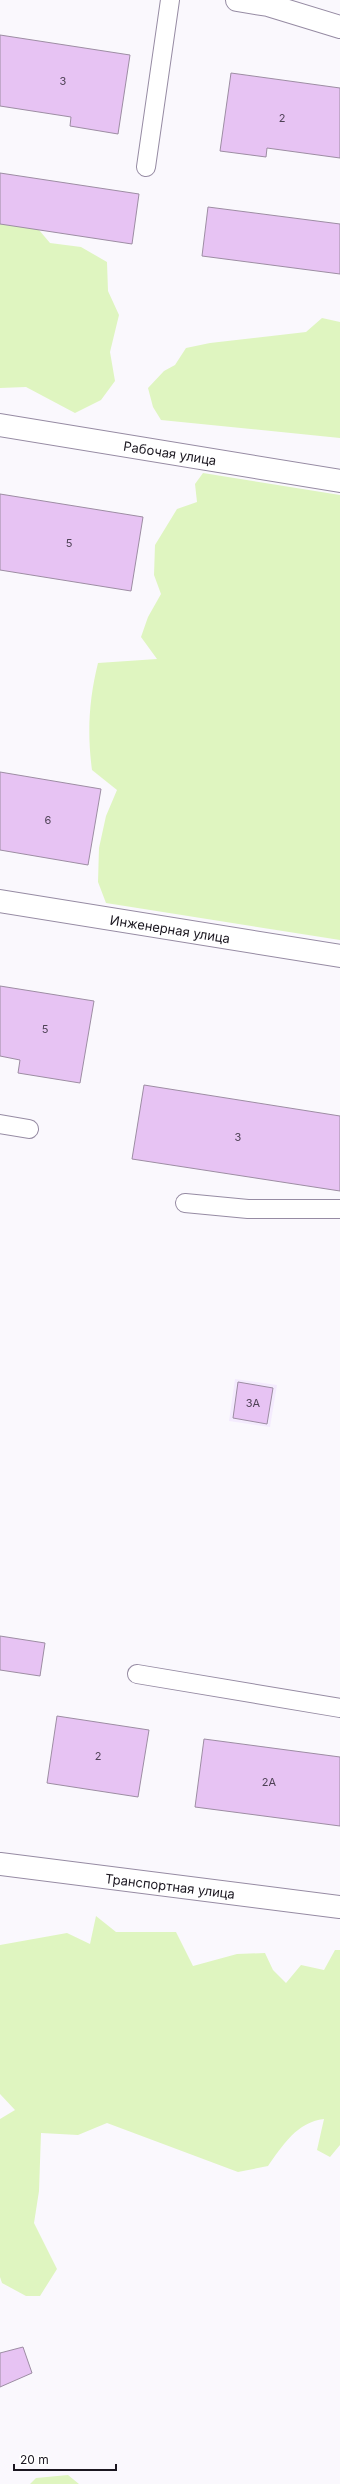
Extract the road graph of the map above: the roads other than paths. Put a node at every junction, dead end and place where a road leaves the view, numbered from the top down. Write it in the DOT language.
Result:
graph roads {
  1 [pos="170,0"];
  2 [pos="237,0"];
  3 [pos="340,27"];
  4 [pos="146,167"];
  5 [pos="0,425"];
  6 [pos="340,481"];
  7 [pos="0,901"];
  8 [pos="340,956"];
  9 [pos="0,1124"];
  10 [pos="29,1129"];
  11 [pos="185,1203"];
  12 [pos="340,1209"];
  13 [pos="137,1674"];
  14 [pos="340,1708"];
  15 [pos="0,1864"];
  16 [pos="340,1907"];
  1 -- 4 [label="lane"];
  2 -- 3 [label="street"];
  5 -- 6 [label="street, Рабочая улица"];
  7 -- 8 [label="street, Инженерная улица"];
  9 -- 10 [label="lane"];
  11 -- 12 [label="lane"];
  13 -- 14 [label="lane"];
  15 -- 16 [label="street, Транспортная улица"];
}
